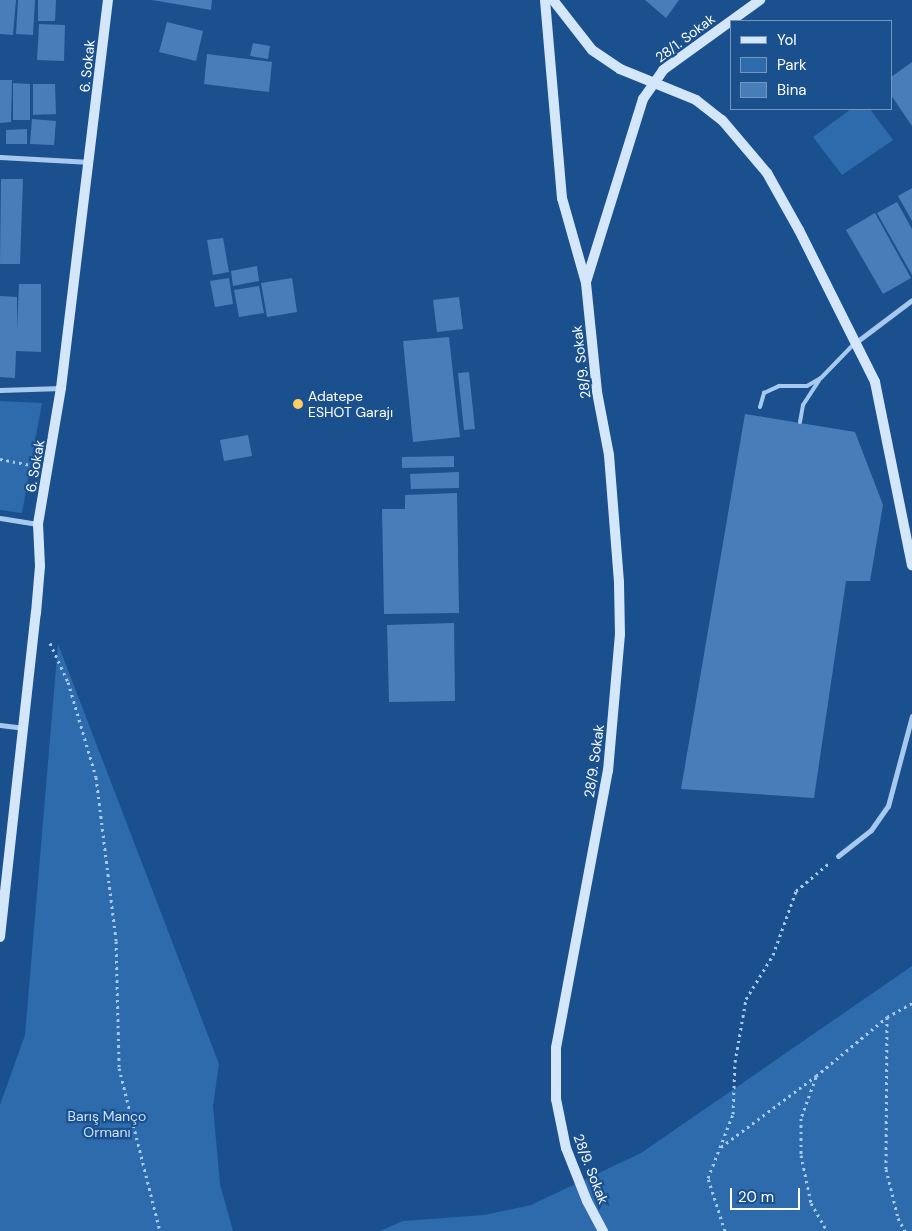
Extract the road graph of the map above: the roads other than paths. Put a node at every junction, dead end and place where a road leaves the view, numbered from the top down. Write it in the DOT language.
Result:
graph roads {
  1 [pos="108,0"];
  2 [pos="545,0"];
  3 [pos="553,0"];
  4 [pos="760,0"];
  5 [pos="732,20"];
  6 [pos="730,22"];
  7 [pos="654,84"];
  8 [pos="0,157"];
  9 [pos="90,162"];
  10 [pos="586,283"];
  11 [pos="912,300"];
  12 [pos="855,343"];
  13 [pos="821,378"];
  14 [pos="62,388"];
  15 [pos="0,390"];
  16 [pos="760,407"];
  17 [pos="800,422"];
  18 [pos="0,518"];
  19 [pos="38,524"];
  20 [pos="912,566"];
  21 [pos="912,716"];
  22 [pos="0,724"];
  23 [pos="26,729"];
  24 [pos="838,856"];
  25 [pos="2,917"];
  26 [pos="0,938"];
  27 [pos="603,1231"];
  1 -- 9 [label="street, 6. Sokak"];
  2 -- 10 [label="street, 28/9. Sokak"];
  3 -- 7 [label="street"];
  4 -- 5 [label="street, 28/1. Sokak"];
  6 -- 7 [label="street, 28/1. Sokak"];
  7 -- 10 [label="street, 28/9. Sokak"];
  7 -- 12 [label="street"];
  8 -- 9 [label="street"];
  9 -- 14 [label="street, 6. Sokak"];
  10 -- 27 [label="street, 28/9. Sokak"];
  11 -- 12 [label="street"];
  12 -- 13 [label="lane"];
  12 -- 20 [label="street"];
  13 -- 16 [label="lane"];
  13 -- 17 [label="lane"];
  14 -- 15 [label="street"];
  14 -- 19 [label="street, 6. Sokak"];
  18 -- 19 [label="street"];
  19 -- 23 [label="street, 6. Sokak"];
  21 -- 24 [label="street"];
  22 -- 23 [label="street"];
  23 -- 25 [label="street, 6. Sokak"];
  25 -- 26 [label="street, 6. Sokak"];
}
